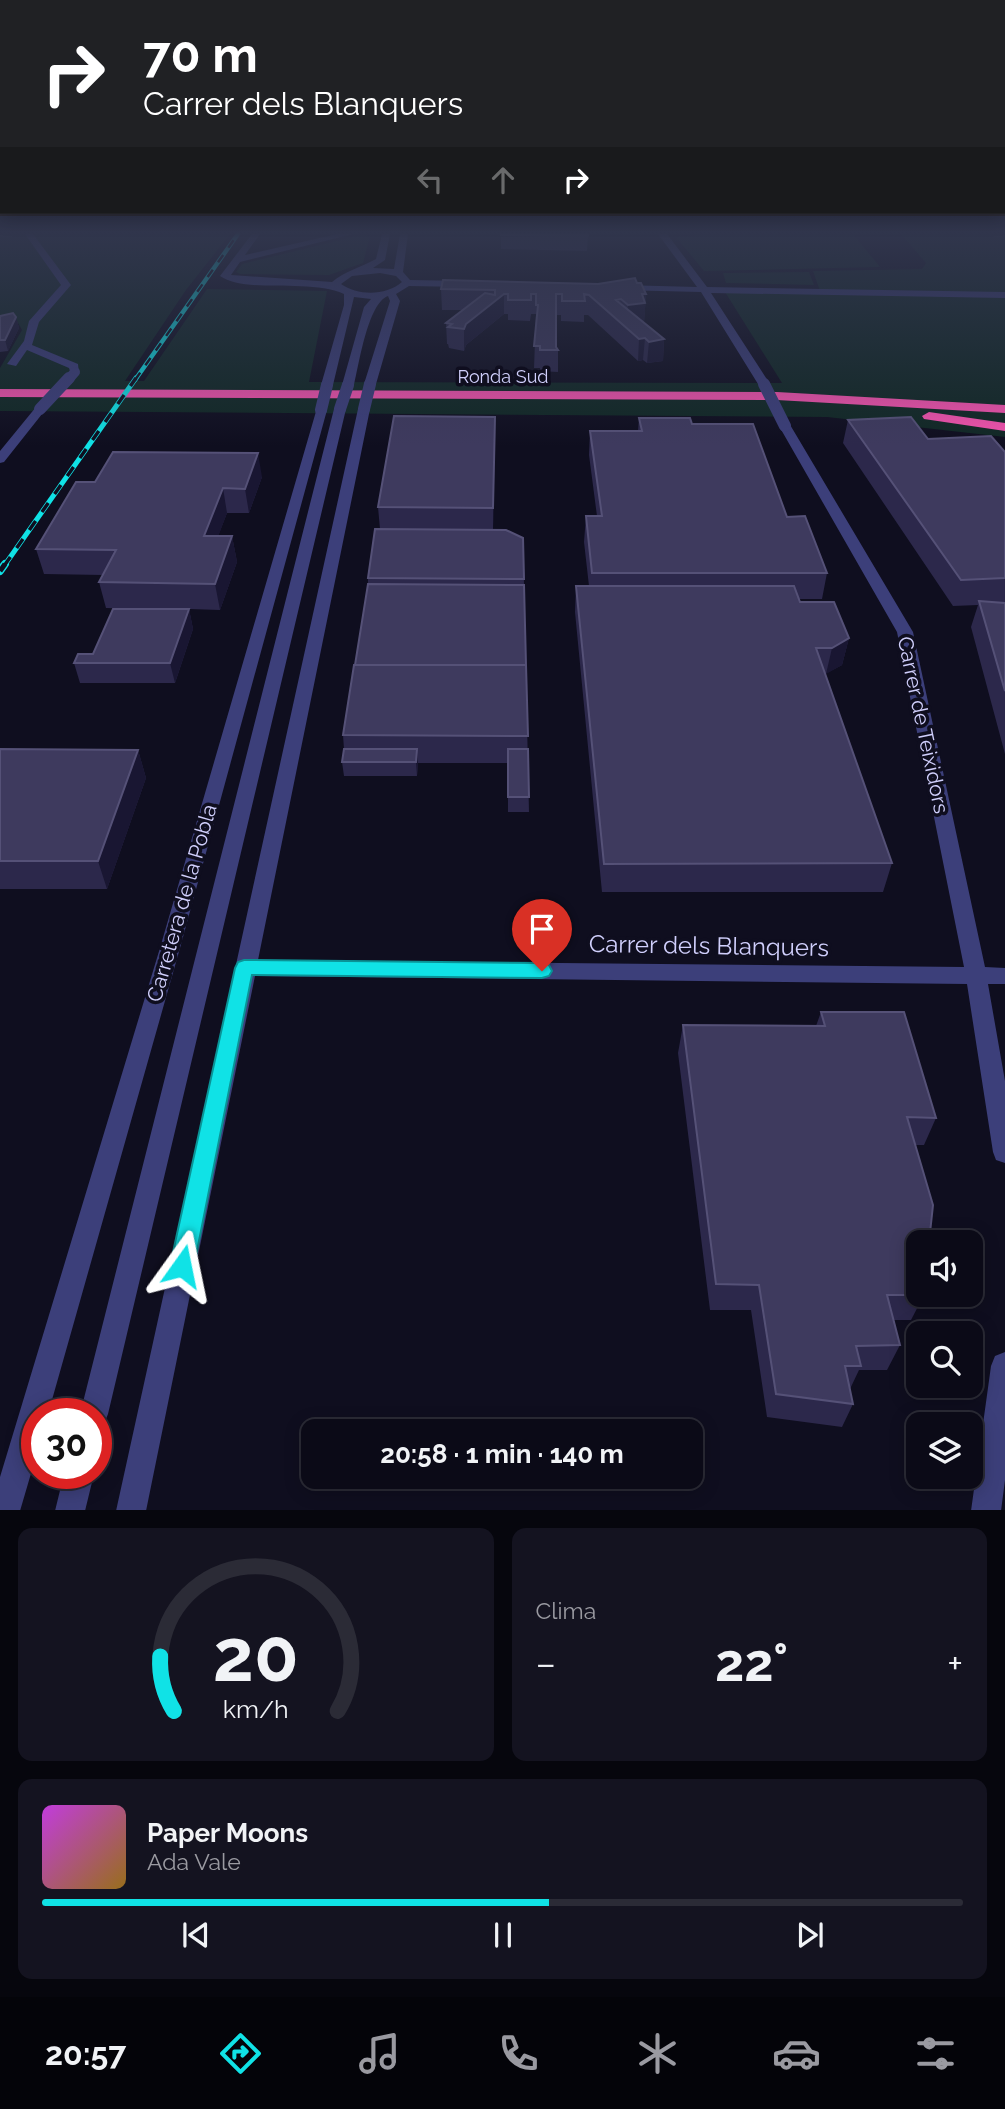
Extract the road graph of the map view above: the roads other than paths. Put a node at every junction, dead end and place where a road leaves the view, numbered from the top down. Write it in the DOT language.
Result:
graph roads {
  1 [pos="49,304"];
  2 [pos="349,304"];
  3 [pos="366,304"];
  4 [pos="372,304"];
  5 [pos="394,304"];
  6 [pos="714,304"];
  7 [pos="369,307"];
  8 [pos="26,346"];
  9 [pos="12,364"];
  10 [pos="0,393"];
  11 [pos="777,396"];
  12 [pos="1005,403"];
  13 [pos="330,409"];
  14 [pos="1005,409"];
  15 [pos="1005,427"];
  16 [pos="0,459"];
  17 [pos="244,968"];
  18 [pos="976,975"];
  19 [pos="1005,976"];
  20 [pos="1005,1152"];
  21 [pos="1005,1366"];
  22 [pos="98,1398"];
  23 [pos="75,1489"];
  24 [pos="5,1510"];
  25 [pos="70,1510"];
  26 [pos="131,1510"];
  27 [pos="986,1510"];
  1 -- 8 [label="street"];
  2 -- 13 [label="street, Carretera de la Pobla, bridge"];
  3 -- 7 [label="street"];
  4 -- 7 [label="street, Carretera de la Pobla"];
  5 -- 17 [label="street, bridge"];
  6 -- 18 [label="street, Carrer de Teixidors, bridge"];
  7 -- 13 [label="street, Carretera de la Pobla, bridge"];
  8 -- 9 [label="street"];
  8 -- 16 [label="street, bridge"];
  10 -- 11 [label="highway, Ronda Sud"];
  11 -- 12 [label="highway"];
  11 -- 14 [label="highway, Ronda Sud"];
  11 -- 15 [label="highway"];
  13 -- 22 [label="street, Carretera de la Pobla"];
  13 -- 24 [label="street, Carretera de la Pobla"];
  17 -- 18 [label="street, Carrer dels Blanquers"];
  17 -- 26 [label="street"];
  18 -- 19 [label="street, Carrer dels Blanquers"];
  18 -- 20 [label="street, Carrer de Teixidors"];
  21 -- 27 [label="street"];
  23 -- 25 [label="street"];
}
